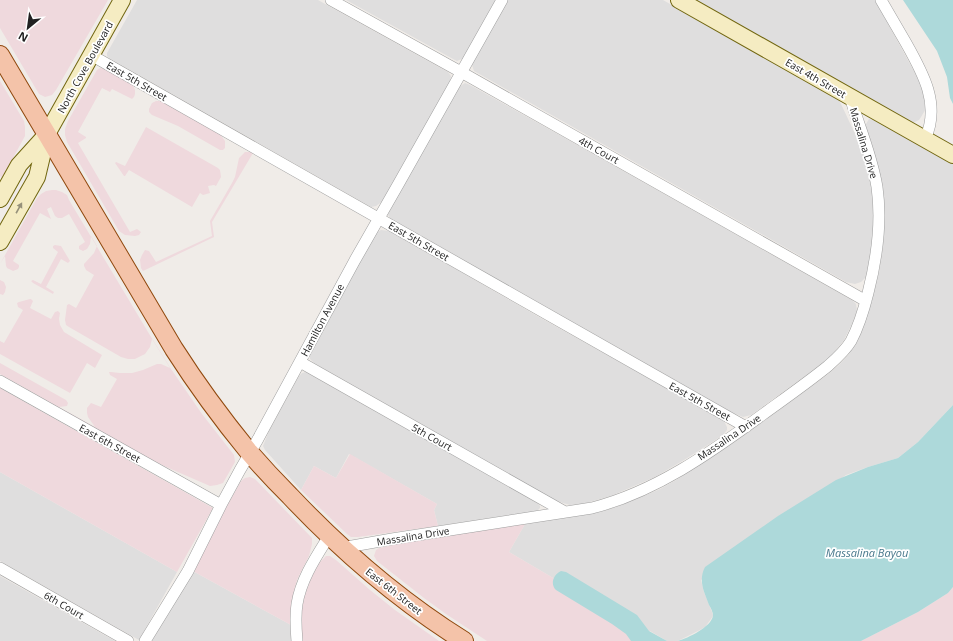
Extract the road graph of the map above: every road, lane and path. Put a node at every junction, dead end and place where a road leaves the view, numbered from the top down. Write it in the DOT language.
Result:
graph roads {
  1 [pos="122,0"];
  2 [pos="331,0"];
  3 [pos="502,0"];
  4 [pos="679,0"];
  5 [pos="881,0"];
  6 [pos="0,55"];
  7 [pos="91,55"];
  8 [pos="461,72"];
  9 [pos="850,97"];
  10 [pos="47,134"];
  11 [pos="925,139"];
  12 [pos="953,155"];
  13 [pos="0,199"];
  14 [pos="379,218"];
  15 [pos="0,242"];
  16 [pos="866,301"];
  17 [pos="300,362"];
  18 [pos="0,381"];
  19 [pos="746,427"];
  20 [pos="250,453"];
  21 [pos="221,505"];
  22 [pos="565,512"];
  23 [pos="335,542"];
  24 [pos="0,568"];
  25 [pos="128,641"];
  26 [pos="145,641"];
  27 [pos="297,641"];
  28 [pos="464,641"];
  1 -- 7 [label="street, North Cove Boulevard"];
  2 -- 8 [label="street, 4th Court"];
  3 -- 8 [label="street, Hamilton Avenue"];
  4 -- 9 [label="street, East 4th Street"];
  5 -- 11 [label="street"];
  6 -- 10 [label="main road, East 6th Street"];
  7 -- 10 [label="street, North Cove Boulevard"];
  7 -- 14 [label="street, East 5th Street"];
  8 -- 14 [label="street, Hamilton Avenue"];
  8 -- 16 [label="street, 4th Court"];
  9 -- 11 [label="street, East 4th Street"];
  9 -- 16 [label="street, Massalina Drive"];
  10 -- 13 [label="street, North Cove Boulevard"];
  15 -- 10 [label="street, North Cove Boulevard, one-way"];
  10 -- 20 [label="main road, East 6th Street"];
  11 -- 12 [label="street, East 4th Street"];
  14 -- 17 [label="street, Hamilton Avenue"];
  14 -- 19 [label="street, East 5th Street"];
  16 -- 19 [label="street, Massalina Drive"];
  17 -- 20 [label="street, Hamilton Avenue"];
  17 -- 22 [label="street, 5th Court"];
  18 -- 21 [label="street, East 6th Street"];
  19 -- 22 [label="street, Massalina Drive"];
  20 -- 21 [label="street, Hamilton Avenue"];
  20 -- 23 [label="main road, East 6th Street"];
  21 -- 26 [label="street, Hamilton Avenue"];
  22 -- 23 [label="street, Massalina Drive"];
  23 -- 27 [label="street"];
  23 -- 28 [label="main road, East 6th Street"];
  24 -- 25 [label="street, 6th Court"];
}
